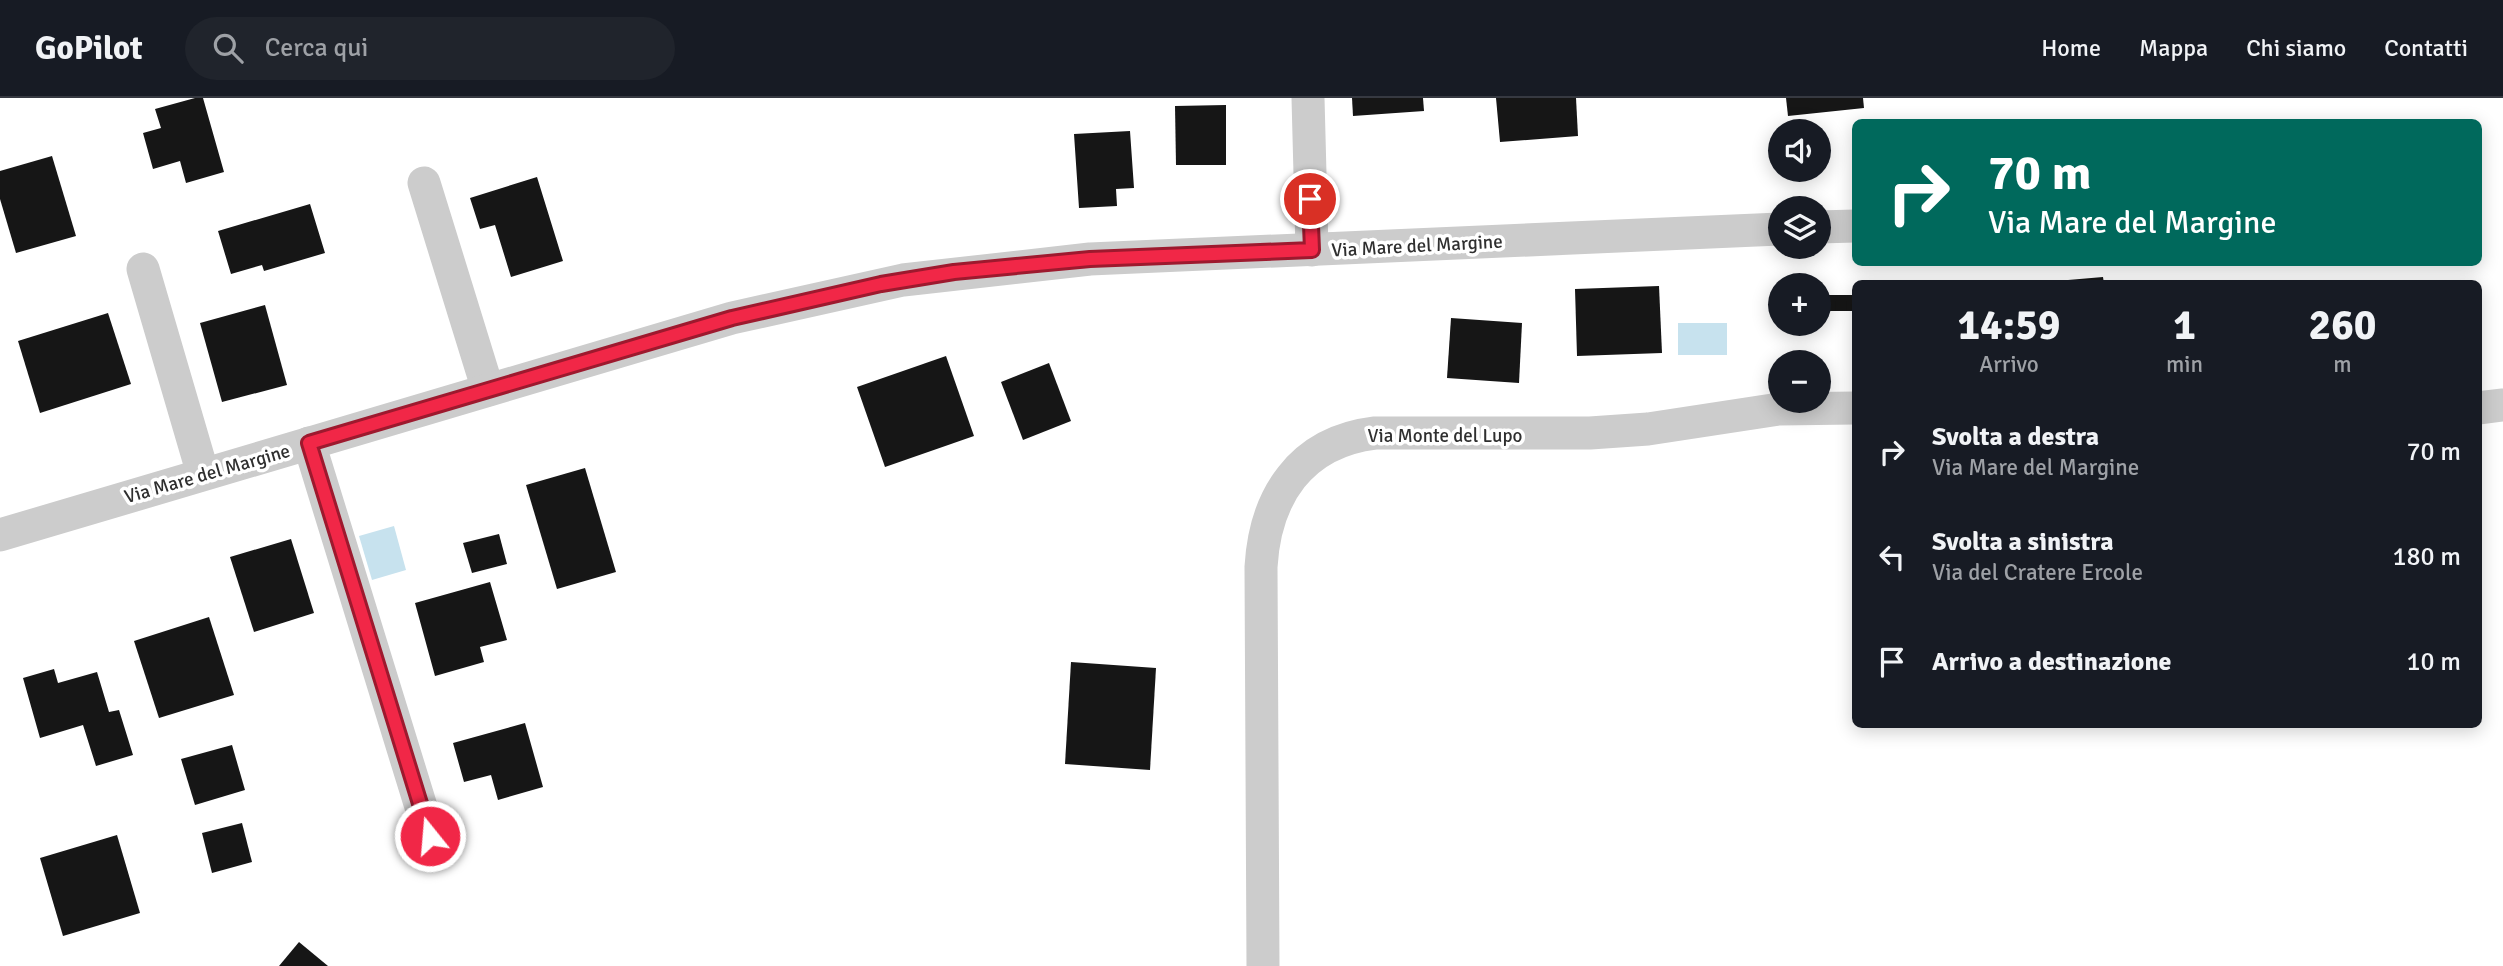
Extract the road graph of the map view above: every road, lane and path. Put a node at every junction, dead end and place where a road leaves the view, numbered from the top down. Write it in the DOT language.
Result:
graph roads {
  1 [pos="1308,98"];
  2 [pos="424,184"];
  3 [pos="1852,226"];
  4 [pos="1831,227"];
  5 [pos="1768,230"];
  6 [pos="1312,250"];
  7 [pos="143,269"];
  8 [pos="488,390"];
  9 [pos="2503,405"];
  10 [pos="1852,408"];
  11 [pos="2482,408"];
  12 [pos="309,443"];
  13 [pos="203,474"];
  14 [pos="0,535"];
  15 [pos="430,836"];
  16 [pos="1263,966"];
  1 -- 6 [label="street"];
  2 -- 8 [label="street"];
  3 -- 4 [label="street"];
  5 -- 6 [label="street, Via Mare del Margine"];
  6 -- 8 [label="street, Via Mare del Margine"];
  7 -- 13 [label="street"];
  8 -- 12 [label="street, Via Mare del Margine"];
  9 -- 11 [label="street"];
  10 -- 16 [label="street, Via Monte del Lupo"];
  12 -- 13 [label="street, Via Mare del Margine"];
  12 -- 15 [label="street"];
  13 -- 14 [label="street, Via Mare del Margine"];
}
